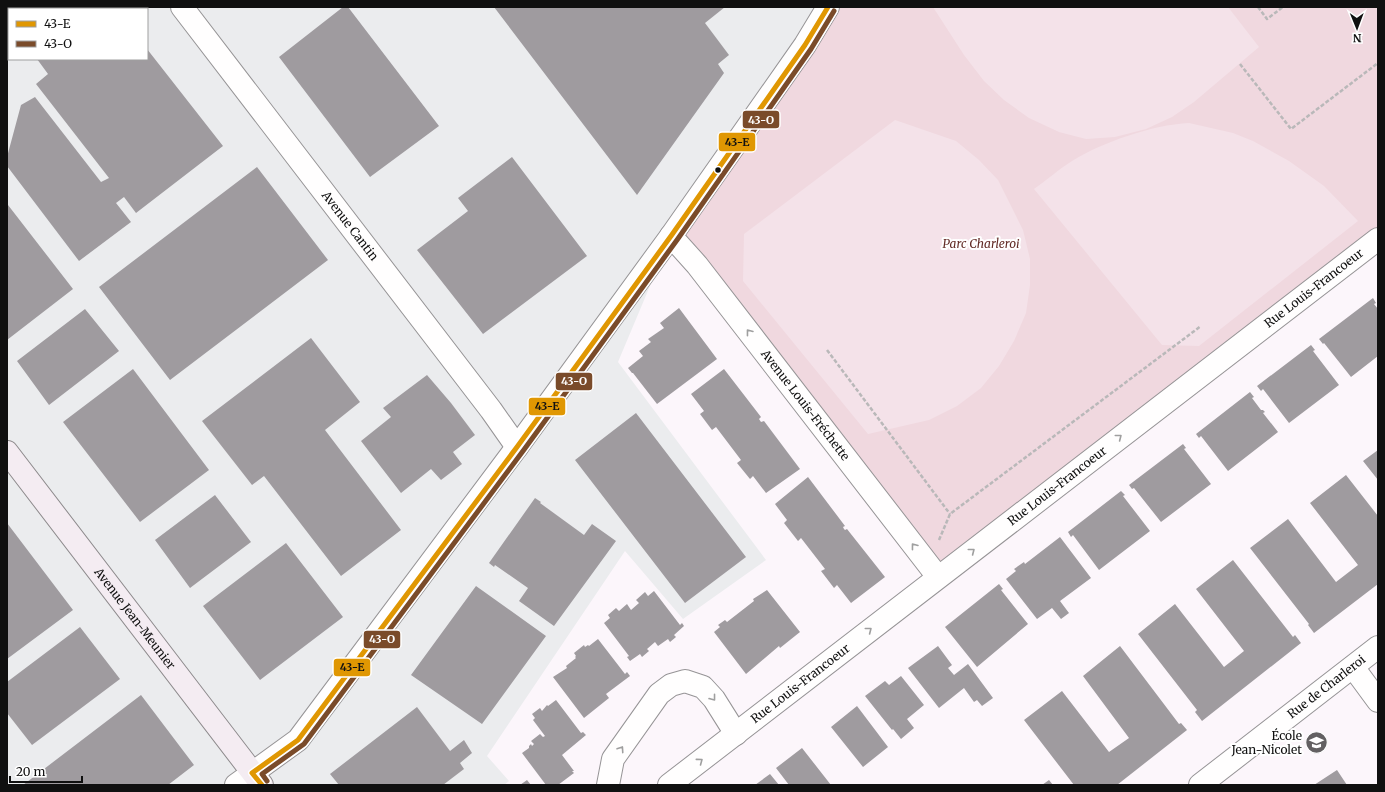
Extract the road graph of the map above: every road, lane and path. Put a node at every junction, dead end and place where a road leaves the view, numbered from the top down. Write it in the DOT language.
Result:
graph roads {
  1 [pos="182,7"];
  2 [pos="828,7"];
  3 [pos="1258,7"];
  4 [pos="1283,7"];
  5 [pos="1378,63"];
  6 [pos="1240,64"];
  7 [pos="671,236"];
  8 [pos="1378,239"];
  9 [pos="1201,326"];
  10 [pos="827,350"];
  11 [pos="517,447"];
  12 [pos="7,452"];
  13 [pos="950,514"];
  14 [pos="933,571"];
  15 [pos="1378,647"];
  16 [pos="1353,667"];
  17 [pos="1378,700"];
  18 [pos="736,734"];
  19 [pos="250,781"];
  20 [pos="608,785"];
  21 [pos="669,785"];
  22 [pos="1200,785"];
  1 -- 11 [label="street, Avenue Cantin"];
  2 -- 7 [label="street"];
  3 -- 4 [label="path"];
  5 -- 6 [label="path"];
  7 -- 11 [label="street"];
  14 -- 7 [label="street, Avenue Louis-Fréchette, one-way"];
  14 -- 8 [label="street, Rue Louis-Francoeur, one-way"];
  9 -- 13 [label="path"];
  10 -- 13 [label="path"];
  11 -- 19 [label="street"];
  12 -- 19 [label="street, Avenue Jean-Meunier"];
  13 -- 14 [label="path"];
  18 -- 14 [label="street, Rue Louis-Francoeur, one-way"];
  15 -- 16 [label="street, Rue de Charleroi"];
  16 -- 17 [label="street"];
  16 -- 22 [label="street, Rue de Charleroi"];
  20 -- 18 [label="street, one-way"];
  21 -- 18 [label="street, Rue Louis-Francoeur, one-way"];
}
